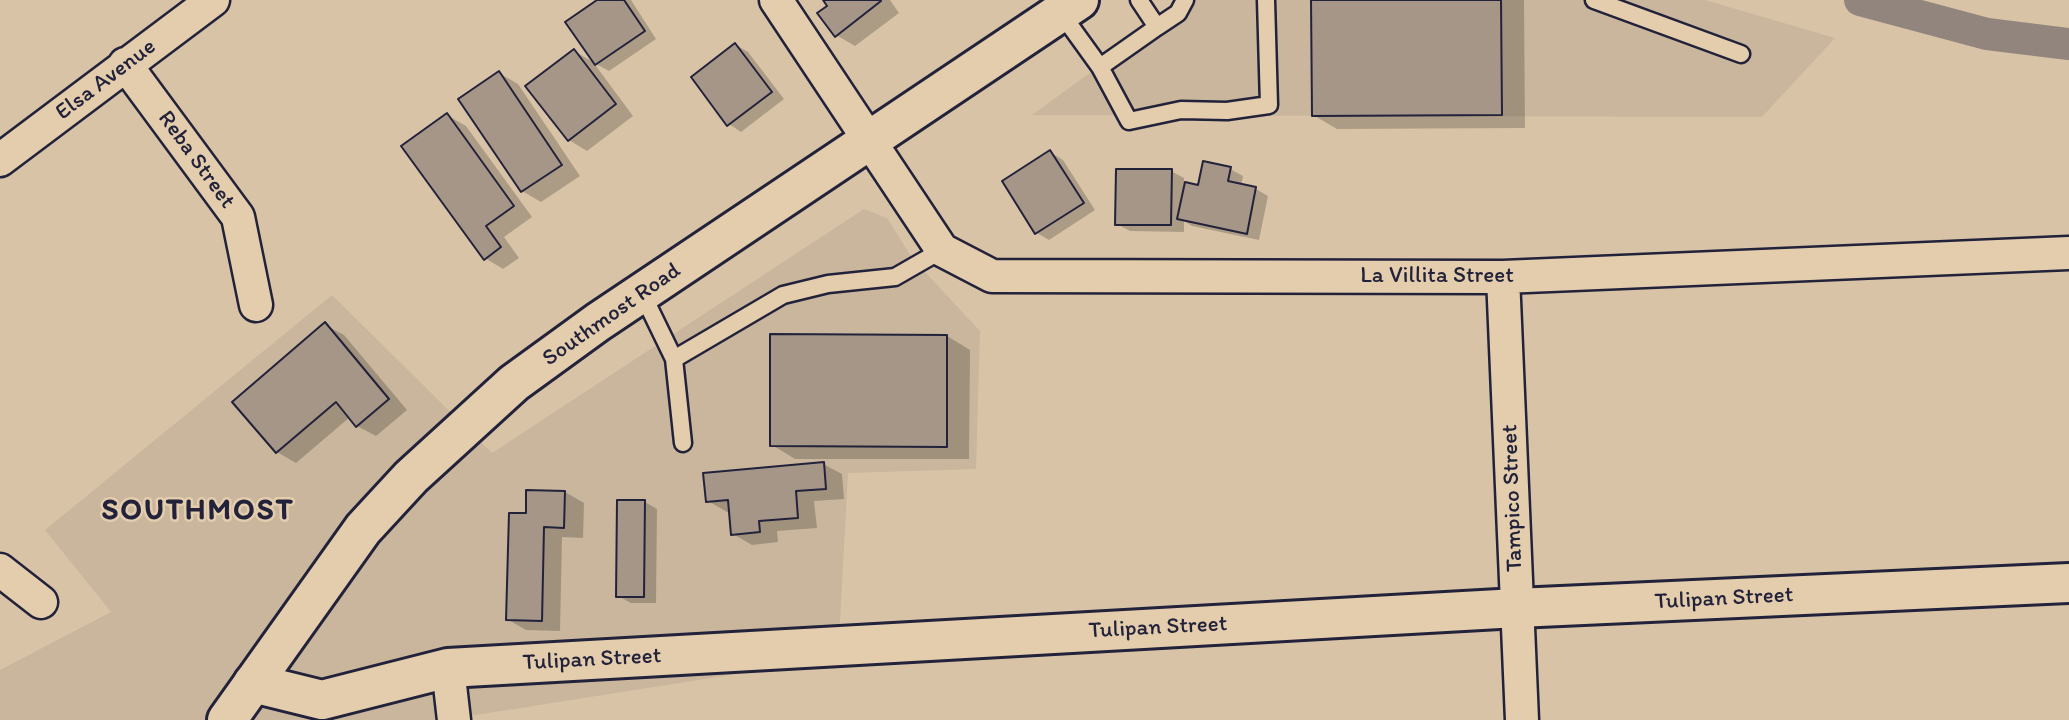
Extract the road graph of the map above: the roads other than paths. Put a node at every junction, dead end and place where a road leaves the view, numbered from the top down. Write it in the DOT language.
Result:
graph roads {
  1 [pos="213,0"];
  2 [pos="776,0"];
  3 [pos="1139,0"];
  4 [pos="1185,0"];
  5 [pos="1266,0"];
  6 [pos="1594,0"];
  7 [pos="1070,6"];
  8 [pos="1157,27"];
  9 [pos="1741,54"];
  10 [pos="125,64"];
  11 [pos="1100,67"];
  12 [pos="870,139"];
  13 [pos="0,160"];
  14 [pos="942,250"];
  15 [pos="2069,253"];
  16 [pos="1503,276"];
  17 [pos="642,293"];
  18 [pos="256,305"];
  19 [pos="674,359"];
  20 [pos="683,443"];
  21 [pos="0,570"];
  22 [pos="2069,583"];
  23 [pos="41,602"];
  24 [pos="1517,608"];
  25 [pos="448,668"];
  26 [pos="253,683"];
  27 [pos="227,720"];
  28 [pos="454,720"];
  29 [pos="1521,720"];
  1 -- 10 [label="street, Elsa Avenue"];
  2 -- 12 [label="street"];
  3 -- 8 [label="lane"];
  4 -- 8 [label="lane"];
  5 -- 11 [label="lane"];
  6 -- 9 [label="lane"];
  7 -- 11 [label="lane"];
  7 -- 12 [label="street, Southmost Road"];
  8 -- 11 [label="lane"];
  10 -- 13 [label="street, Elsa Avenue"];
  10 -- 18 [label="street, Reba Street"];
  12 -- 14 [label="street, La Villita Street"];
  12 -- 17 [label="street, Southmost Road"];
  14 -- 16 [label="street, La Villita Street"];
  14 -- 19 [label="lane"];
  15 -- 16 [label="street, La Villita Street"];
  16 -- 24 [label="street, Tampico Street"];
  17 -- 19 [label="lane"];
  17 -- 26 [label="street, Southmost Road"];
  19 -- 20 [label="lane"];
  21 -- 23 [label="street"];
  22 -- 24 [label="street, Tulipan Street"];
  24 -- 25 [label="street, Tulipan Street"];
  24 -- 29 [label="street, Tampico Street"];
  25 -- 26 [label="street, Tulipan Street"];
  25 -- 28 [label="street"];
  26 -- 27 [label="street, Southmost Road"];
}
